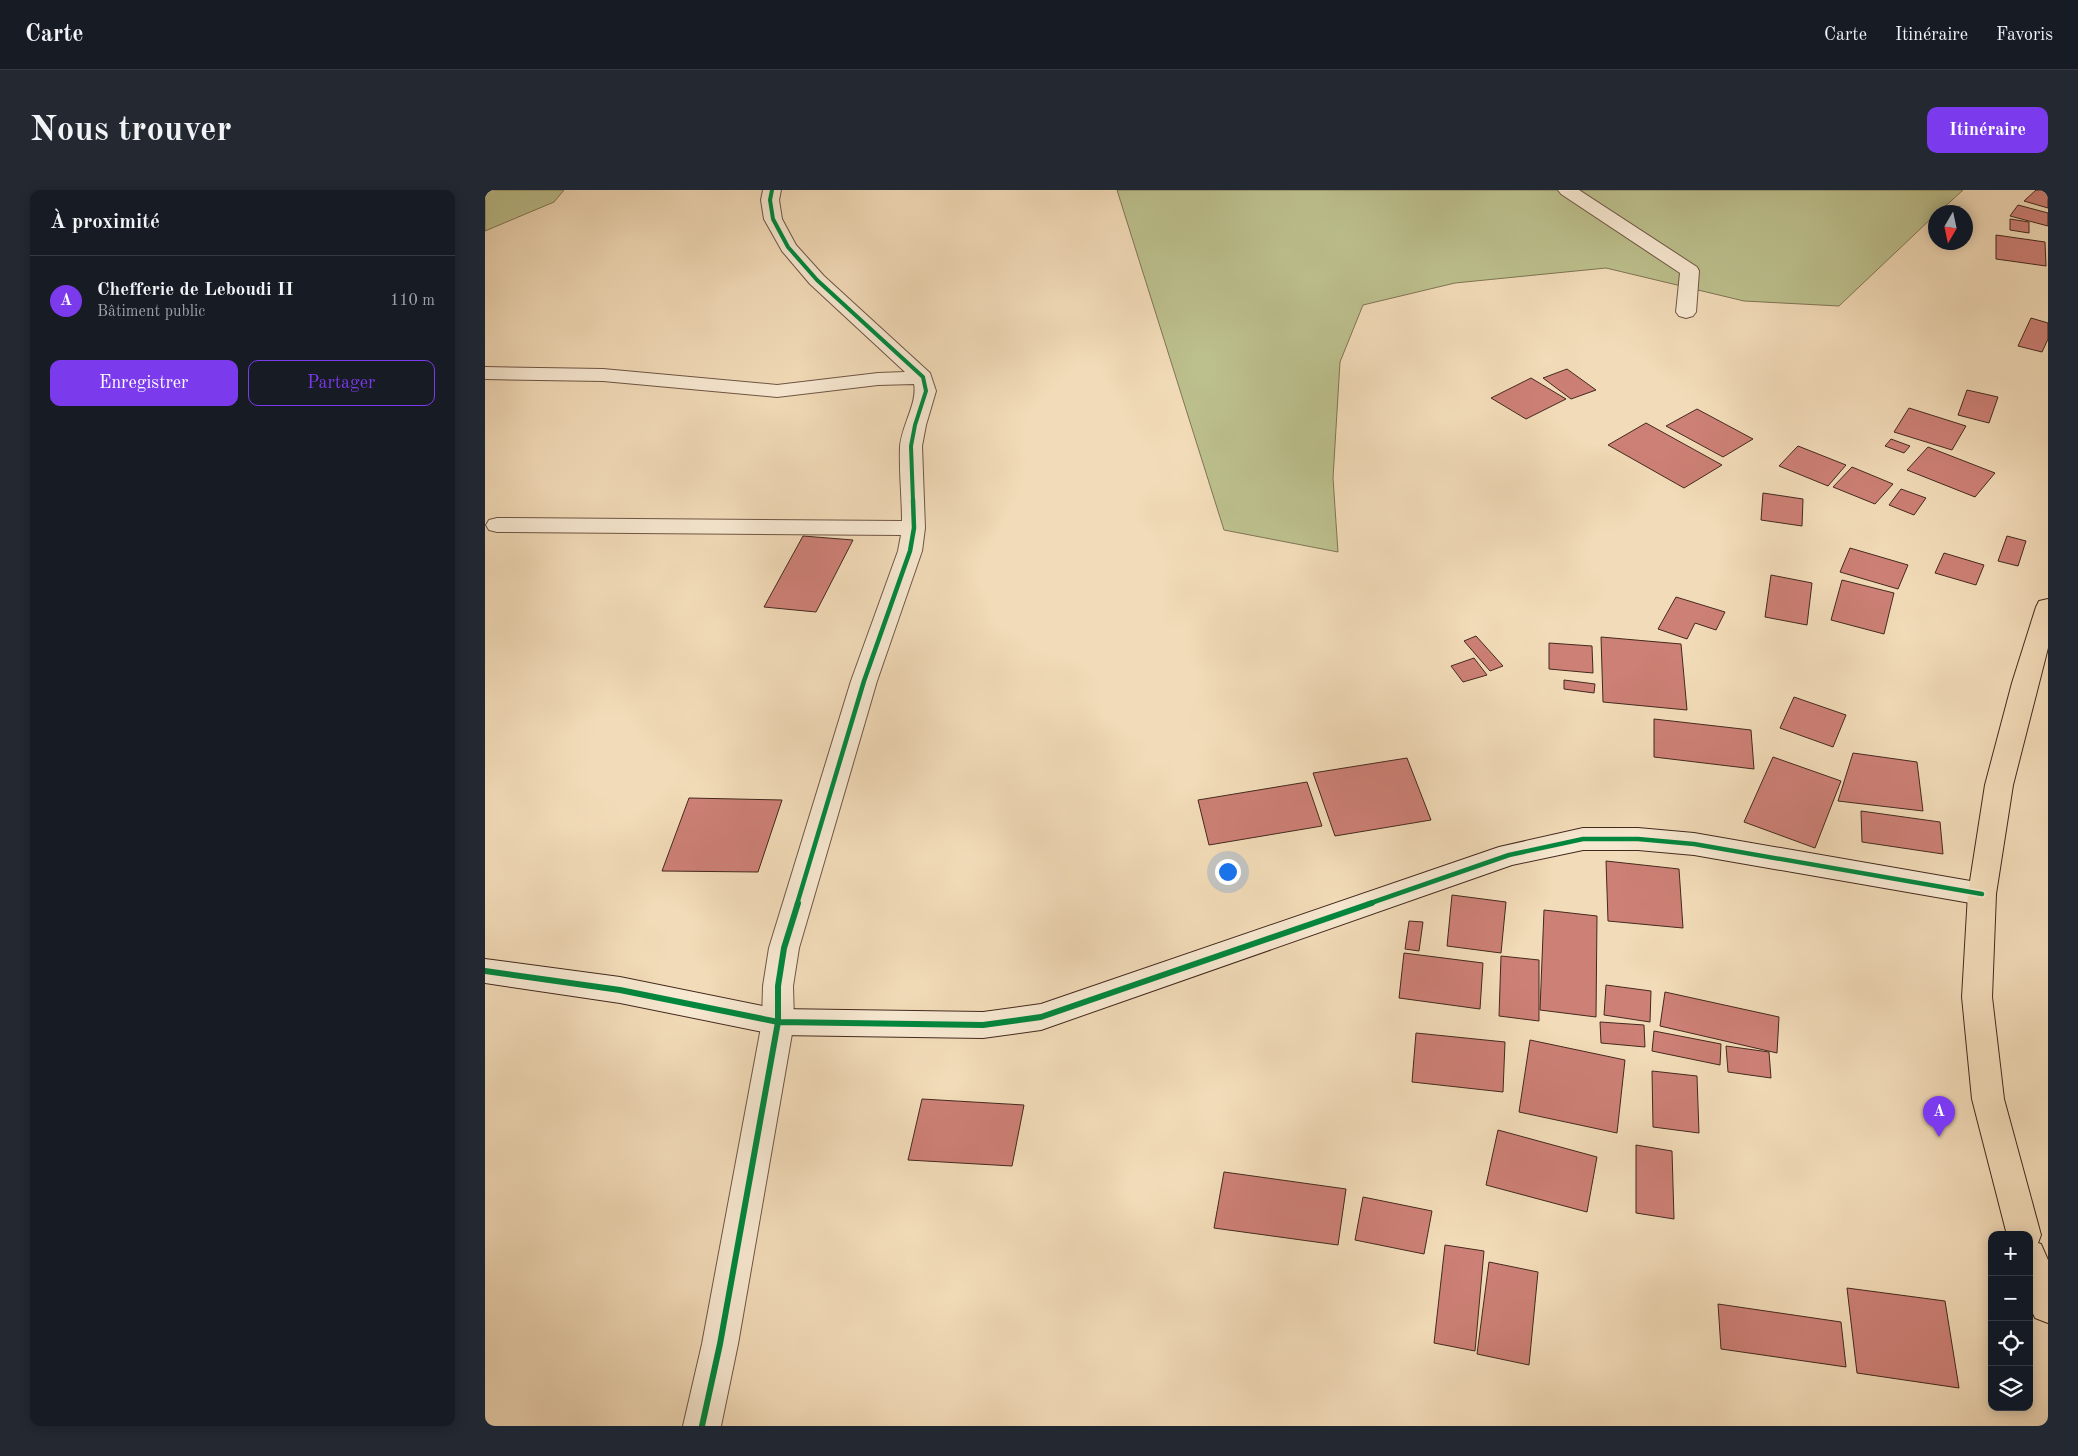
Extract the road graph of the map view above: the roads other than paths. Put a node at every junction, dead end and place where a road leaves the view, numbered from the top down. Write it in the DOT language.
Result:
graph roads {
  1 [pos="772,190"];
  2 [pos="1567,190"];
  3 [pos="1686,312"];
  4 [pos="485,373"];
  5 [pos="923,377"];
  6 [pos="497,525"];
  7 [pos="914,528"];
  8 [pos="2048,607"];
  9 [pos="1982,894"];
  10 [pos="485,971"];
  11 [pos="778,1022"];
  12 [pos="2023,1231"];
  13 [pos="2033,1267"];
  14 [pos="2048,1306"];
  15 [pos="702,1426"];
  1 -- 5 [label="street"];
  2 -- 3 [label="street"];
  4 -- 5 [label="street"];
  5 -- 7 [label="street"];
  6 -- 7 [label="street"];
  7 -- 11 [label="street"];
  8 -- 9 [label="main road"];
  9 -- 11 [label="street"];
  9 -- 12 [label="main road"];
  10 -- 11 [label="street"];
  11 -- 15 [label="street"];
  13 -- 14 [label="main road"];
}
